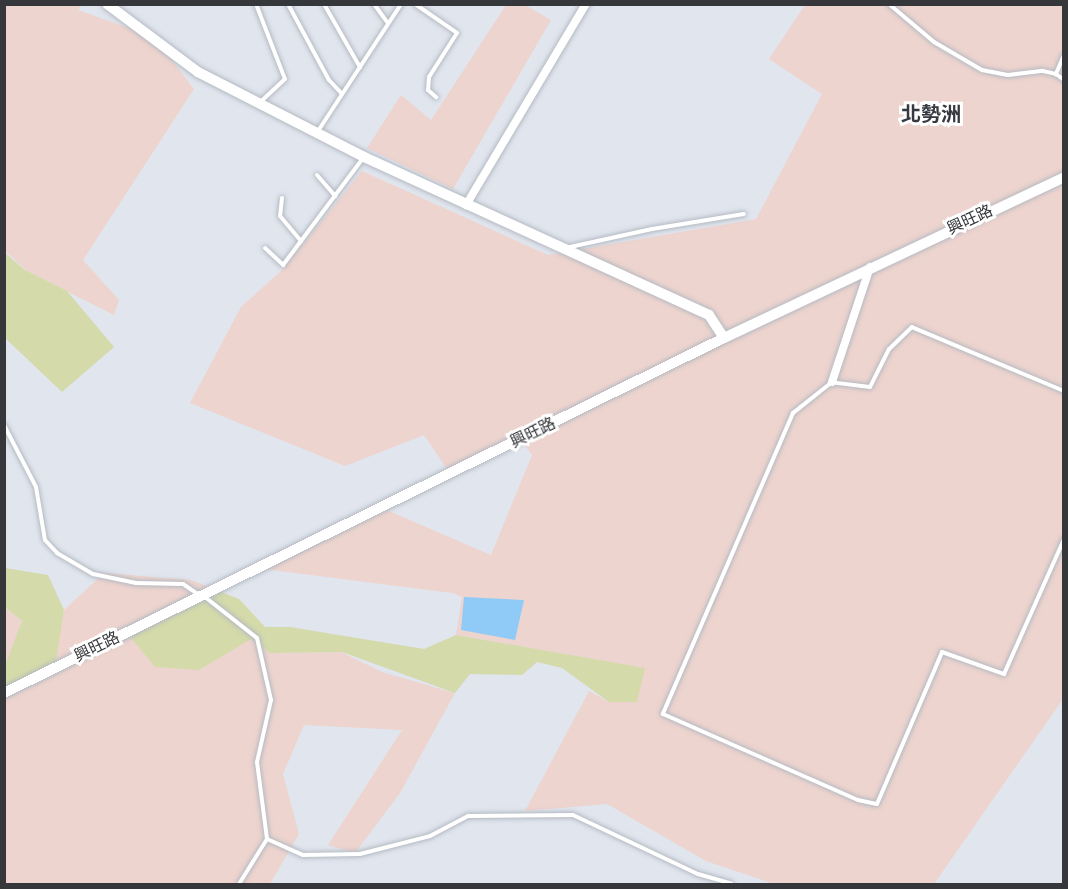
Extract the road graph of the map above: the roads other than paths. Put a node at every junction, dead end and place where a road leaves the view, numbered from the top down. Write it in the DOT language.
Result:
graph roads {
  1 [pos="106,4"];
  2 [pos="256,4"];
  3 [pos="288,4"];
  4 [pos="324,4"];
  5 [pos="374,4"];
  6 [pos="401,4"];
  7 [pos="414,4"];
  8 [pos="586,4"];
  9 [pos="889,4"];
  10 [pos="388,23"];
  11 [pos="1064,55"];
  12 [pos="360,67"];
  13 [pos="1056,74"];
  14 [pos="1064,80"];
  15 [pos="342,94"];
  16 [pos="436,98"];
  17 [pos="258,104"];
  18 [pos="315,134"];
  19 [pos="364,157"];
  20 [pos="317,175"];
  21 [pos="1064,177"];
  22 [pos="335,196"];
  23 [pos="282,198"];
  24 [pos="466,205"];
  25 [pos="744,214"];
  26 [pos="301,241"];
  27 [pos="265,248"];
  28 [pos="563,249"];
  29 [pos="870,267"];
  30 [pos="723,338"];
  31 [pos="832,382"];
  32 [pos="1064,391"];
  33 [pos="4,425"];
  34 [pos="1064,539"];
  35 [pos="202,596"];
  36 [pos="4,693"];
  37 [pos="267,839"];
  38 [pos="239,885"];
  39 [pos="732,885"];
  1 -- 17 [label="street"];
  2 -- 17 [label="lane"];
  3 -- 15 [label="lane"];
  4 -- 12 [label="lane"];
  5 -- 10 [label="lane"];
  6 -- 10 [label="lane"];
  7 -- 16 [label="lane"];
  8 -- 24 [label="street"];
  9 -- 13 [label="lane"];
  10 -- 12 [label="lane"];
  11 -- 13 [label="lane"];
  12 -- 15 [label="lane"];
  13 -- 14 [label="lane"];
  15 -- 18 [label="lane"];
  17 -- 18 [label="street"];
  18 -- 19 [label="street"];
  19 -- 22 [label="lane"];
  19 -- 24 [label="street"];
  20 -- 22 [label="lane"];
  21 -- 29 [label="street, 興旺路"];
  22 -- 26 [label="lane"];
  23 -- 26 [label="lane"];
  24 -- 28 [label="street"];
  25 -- 28 [label="lane"];
  26 -- 27 [label="lane"];
  28 -- 30 [label="street"];
  29 -- 30 [label="street, 興旺路"];
  29 -- 31 [label="street"];
  30 -- 35 [label="street, 興旺路"];
  31 -- 32 [label="lane"];
  31 -- 34 [label="lane"];
  33 -- 35 [label="lane"];
  35 -- 36 [label="street, 興旺路"];
  35 -- 37 [label="lane"];
  37 -- 38 [label="lane"];
  37 -- 39 [label="lane"];
}
